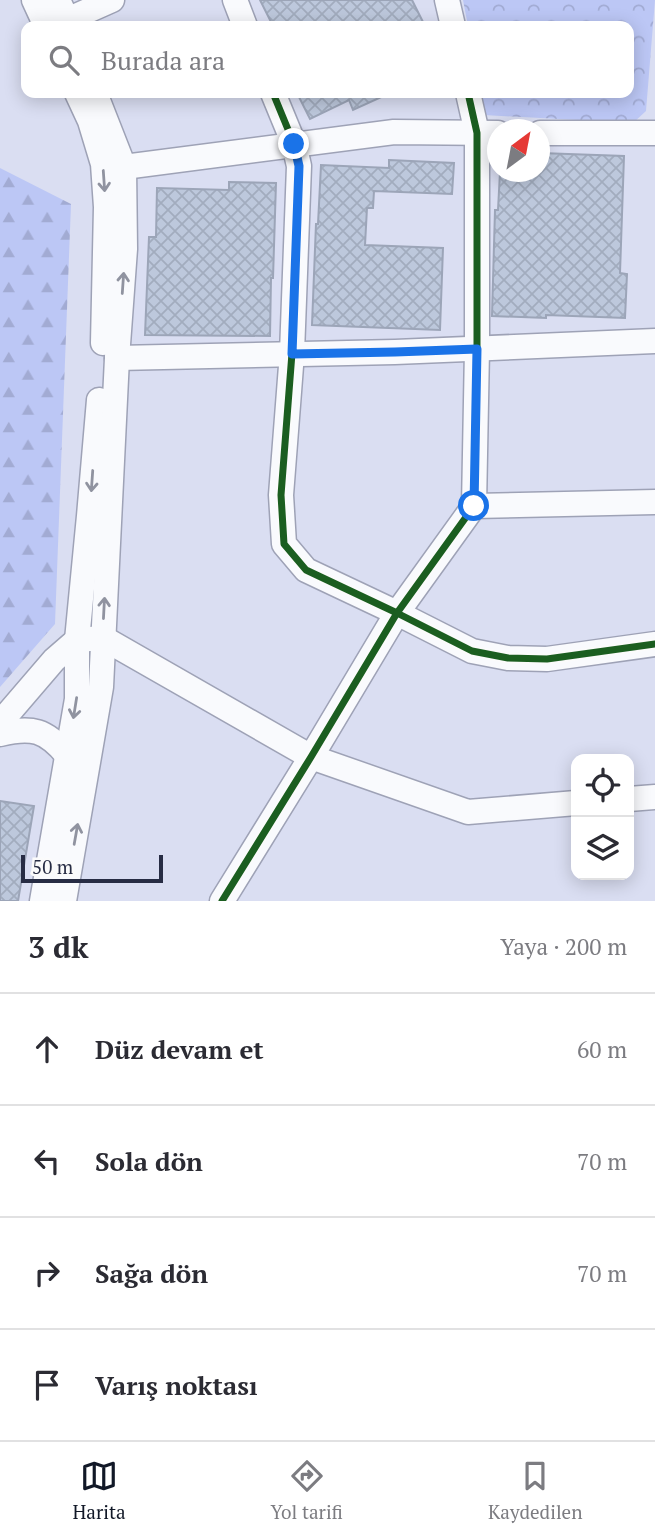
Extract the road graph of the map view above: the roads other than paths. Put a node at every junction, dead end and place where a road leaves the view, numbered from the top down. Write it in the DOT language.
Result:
graph roads {
  1 [pos="34,0"];
  2 [pos="112,0"];
  3 [pos="234,0"];
  4 [pos="447,0"];
  5 [pos="60,18"];
  6 [pos="244,21"];
  7 [pos="452,21"];
  8 [pos="79,98"];
  9 [pos="97,98"];
  10 [pos="275,98"];
  11 [pos="470,98"];
  12 [pos="487,133"];
  13 [pos="550,133"];
  14 [pos="655,133"];
  15 [pos="294,144"];
  16 [pos="124,167"];
  17 [pos="655,341"];
  18 [pos="477,349"];
  19 [pos="292,354"];
  20 [pos="117,358"];
  21 [pos="655,502"];
  22 [pos="474,506"];
  23 [pos="397,613"];
  24 [pos="103,638"];
  25 [pos="77,640"];
  26 [pos="655,645"];
  27 [pos="0,723"];
  28 [pos="0,734"];
  29 [pos="67,755"];
  30 [pos="311,757"];
  31 [pos="655,797"];
  32 [pos="634,799"];
  33 [pos="571,803"];
  34 [pos="42,901"];
  35 [pos="64,901"];
  36 [pos="222,901"];
  1 -- 5 [label="street"];
  2 -- 5 [label="street"];
  3 -- 6 [label="street"];
  4 -- 7 [label="street"];
  8 -- 25 [label="street, one-way"];
  9 -- 16 [label="street"];
  10 -- 15 [label="street"];
  11 -- 12 [label="street"];
  12 -- 15 [label="street"];
  12 -- 18 [label="street"];
  13 -- 14 [label="street"];
  15 -- 16 [label="street"];
  15 -- 19 [label="street"];
  20 -- 16 [label="street, one-way"];
  17 -- 18 [label="street"];
  18 -- 19 [label="street"];
  18 -- 22 [label="street"];
  19 -- 20 [label="street"];
  19 -- 23 [label="street"];
  24 -- 20 [label="street, one-way"];
  21 -- 22 [label="street"];
  22 -- 23 [label="street"];
  23 -- 26 [label="street"];
  23 -- 30 [label="street"];
  24 -- 25 [label="street"];
  24 -- 30 [label="street"];
  35 -- 24 [label="street, one-way"];
  25 -- 27 [label="street"];
  25 -- 29 [label="street, one-way"];
  28 -- 29 [label="street"];
  29 -- 34 [label="street"];
  30 -- 33 [label="street"];
  30 -- 36 [label="street"];
  31 -- 32 [label="street"];
}
